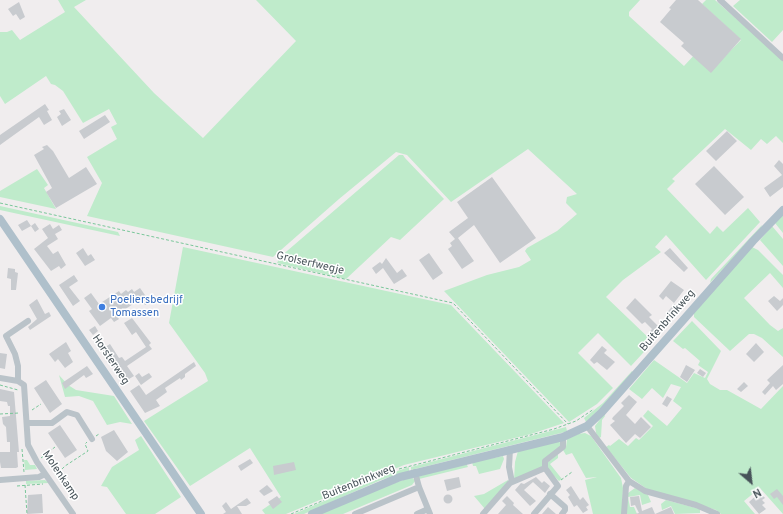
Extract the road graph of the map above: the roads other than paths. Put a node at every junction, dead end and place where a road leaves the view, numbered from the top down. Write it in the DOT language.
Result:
graph roads {
  1 [pos="720,0"];
  2 [pos="783,58"];
  3 [pos="783,210"];
  4 [pos="0,219"];
  5 [pos="28,321"];
  6 [pos="0,378"];
  7 [pos="18,381"];
  8 [pos="27,423"];
  9 [pos="587,426"];
  10 [pos="564,436"];
  11 [pos="92,439"];
  12 [pos="510,449"];
  13 [pos="545,468"];
  14 [pos="415,472"];
  15 [pos="45,474"];
  16 [pos="0,480"];
  17 [pos="629,481"];
  18 [pos="512,482"];
  19 [pos="419,487"];
  20 [pos="550,494"];
  21 [pos="429,512"];
  22 [pos="73,514"];
  23 [pos="201,514"];
  24 [pos="312,514"];
  25 [pos="355,514"];
  26 [pos="416,514"];
  27 [pos="483,514"];
  28 [pos="534,514"];
  29 [pos="562,514"];
  30 [pos="624,514"];
  31 [pos="717,514"];
  1 -- 2 [label="street"];
  3 -- 9 [label="main road, Buitenbrinkweg"];
  4 -- 23 [label="main road, Horsterweg"];
  5 -- 7 [label="street, Molenkamp"];
  6 -- 7 [label="street"];
  7 -- 8 [label="street, Molenkamp"];
  8 -- 11 [label="street"];
  8 -- 15 [label="street, Molenkamp"];
  9 -- 10 [label="main road, Buitenbrinkweg"];
  9 -- 17 [label="street"];
  10 -- 12 [label="main road, Buitenbrinkweg"];
  10 -- 13 [label="street"];
  12 -- 14 [label="main road, Buitenbrinkweg"];
  12 -- 18 [label="street"];
  13 -- 18 [label="street"];
  13 -- 20 [label="street"];
  14 -- 19 [label="street"];
  14 -- 24 [label="main road, Buitenbrinkweg"];
  15 -- 16 [label="street"];
  15 -- 22 [label="street, Molenkamp"];
  17 -- 30 [label="street"];
  17 -- 31 [label="street"];
  18 -- 27 [label="street"];
  19 -- 21 [label="street"];
  19 -- 25 [label="street"];
  20 -- 28 [label="street"];
  20 -- 29 [label="street"];
  21 -- 26 [label="street"];
}
